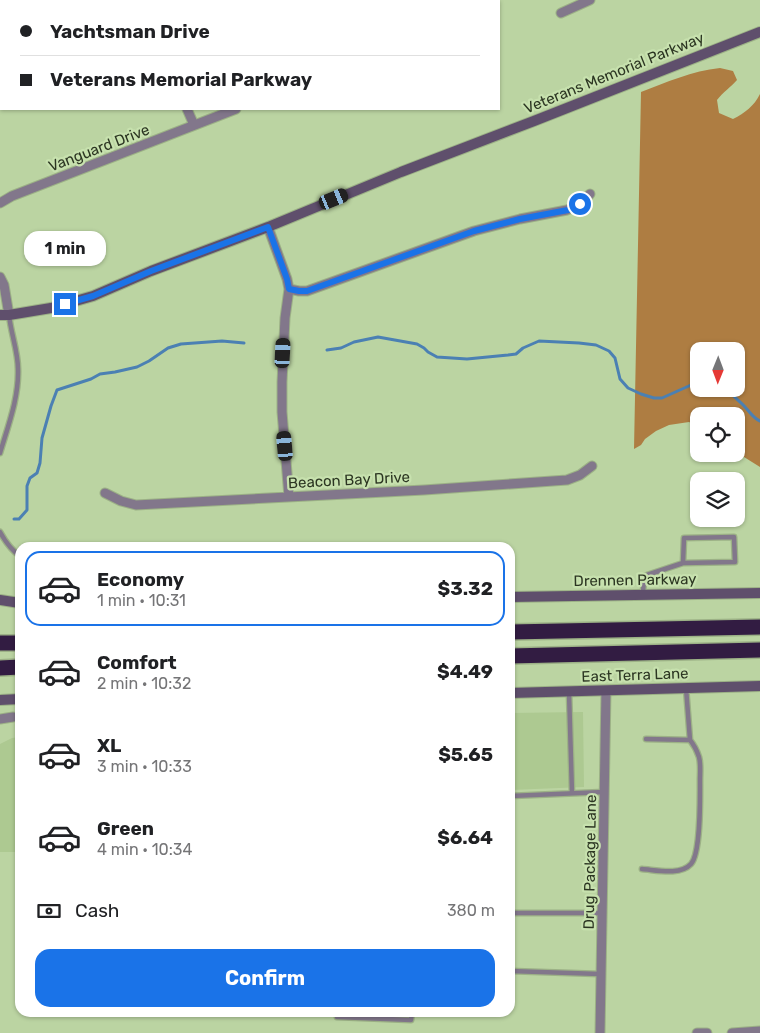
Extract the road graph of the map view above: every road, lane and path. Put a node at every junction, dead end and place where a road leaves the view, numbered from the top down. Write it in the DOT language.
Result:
graph roads {
  1 [pos="590,0"];
  2 [pos="561,13"];
  3 [pos="760,32"];
  4 [pos="187,110"];
  5 [pos="233,110"];
  6 [pos="194,125"];
  7 [pos="590,194"];
  8 [pos="0,203"];
  9 [pos="268,227"];
  10 [pos="0,277"];
  11 [pos="289,289"];
  12 [pos="4,315"];
  13 [pos="0,453"];
  14 [pos="592,466"];
  15 [pos="105,493"];
  16 [pos="289,497"];
  17 [pos="0,532"];
  18 [pos="15,552"];
  19 [pos="683,564"];
  20 [pos="760,593"];
  21 [pos="643,595"];
  22 [pos="515,597"];
  23 [pos="0,600"];
  24 [pos="15,602"];
  25 [pos="760,627"];
  26 [pos="515,632"];
  27 [pos="0,643"];
  28 [pos="15,643"];
  29 [pos="760,650"];
  30 [pos="515,656"];
  31 [pos="15,667"];
  32 [pos="0,668"];
  33 [pos="760,686"];
  34 [pos="686,688"];
  35 [pos="606,691"];
  36 [pos="569,692"];
  37 [pos="515,693"];
  38 [pos="15,699"];
  39 [pos="0,700"];
  40 [pos="13,717"];
  41 [pos="0,719"];
  42 [pos="646,739"];
  43 [pos="690,740"];
  44 [pos="605,792"];
  45 [pos="572,793"];
  46 [pos="515,796"];
  47 [pos="642,868"];
  48 [pos="515,913"];
  49 [pos="603,913"];
  50 [pos="515,971"];
  51 [pos="602,974"];
  52 [pos="337,1017"];
  53 [pos="411,1017"];
  54 [pos="760,1031"];
  55 [pos="600,1033"];
  56 [pos="697,1033"];
  57 [pos="707,1033"];
  58 [pos="732,1033"];
  1 -- 2 [label="street"];
  3 -- 9 [label="street, Veterans Memorial Parkway"];
  4 -- 6 [label="street"];
  5 -- 6 [label="street, Vanguard Drive"];
  6 -- 8 [label="street, Vanguard Drive"];
  7 -- 11 [label="street"];
  9 -- 11 [label="street"];
  9 -- 12 [label="street, Veterans Memorial Parkway"];
  10 -- 12 [label="street"];
  11 -- 16 [label="street"];
  12 -- 13 [label="lane"];
  14 -- 16 [label="street, Beacon Bay Drive"];
  15 -- 16 [label="street, Beacon Bay Drive"];
  17 -- 18 [label="lane"];
  19 -- 19 [label="lane"];
  19 -- 21 [label="lane"];
  20 -- 21 [label="street, Drennen Parkway"];
  21 -- 22 [label="street, Drennen Parkway"];
  23 -- 24 [label="street"];
  25 -- 26 [label="highway"];
  27 -- 28 [label="highway"];
  29 -- 30 [label="highway"];
  31 -- 32 [label="highway"];
  33 -- 34 [label="street, East Terra Lane"];
  34 -- 35 [label="street, East Terra Lane"];
  34 -- 43 [label="lane"];
  35 -- 36 [label="street, East Terra Lane"];
  35 -- 44 [label="street, Drug Package Lane"];
  36 -- 37 [label="street, East Terra Lane"];
  36 -- 45 [label="lane"];
  38 -- 39 [label="street"];
  40 -- 41 [label="street"];
  42 -- 43 [label="lane"];
  43 -- 47 [label="lane"];
  44 -- 45 [label="lane"];
  44 -- 49 [label="street, Drug Package Lane"];
  45 -- 46 [label="lane"];
  48 -- 49 [label="lane"];
  49 -- 51 [label="street, Drug Package Lane"];
  50 -- 51 [label="lane"];
  51 -- 55 [label="street, Drug Package Lane"];
  52 -- 53 [label="lane"];
  54 -- 58 [label="street"];
  56 -- 57 [label="street"];
}
